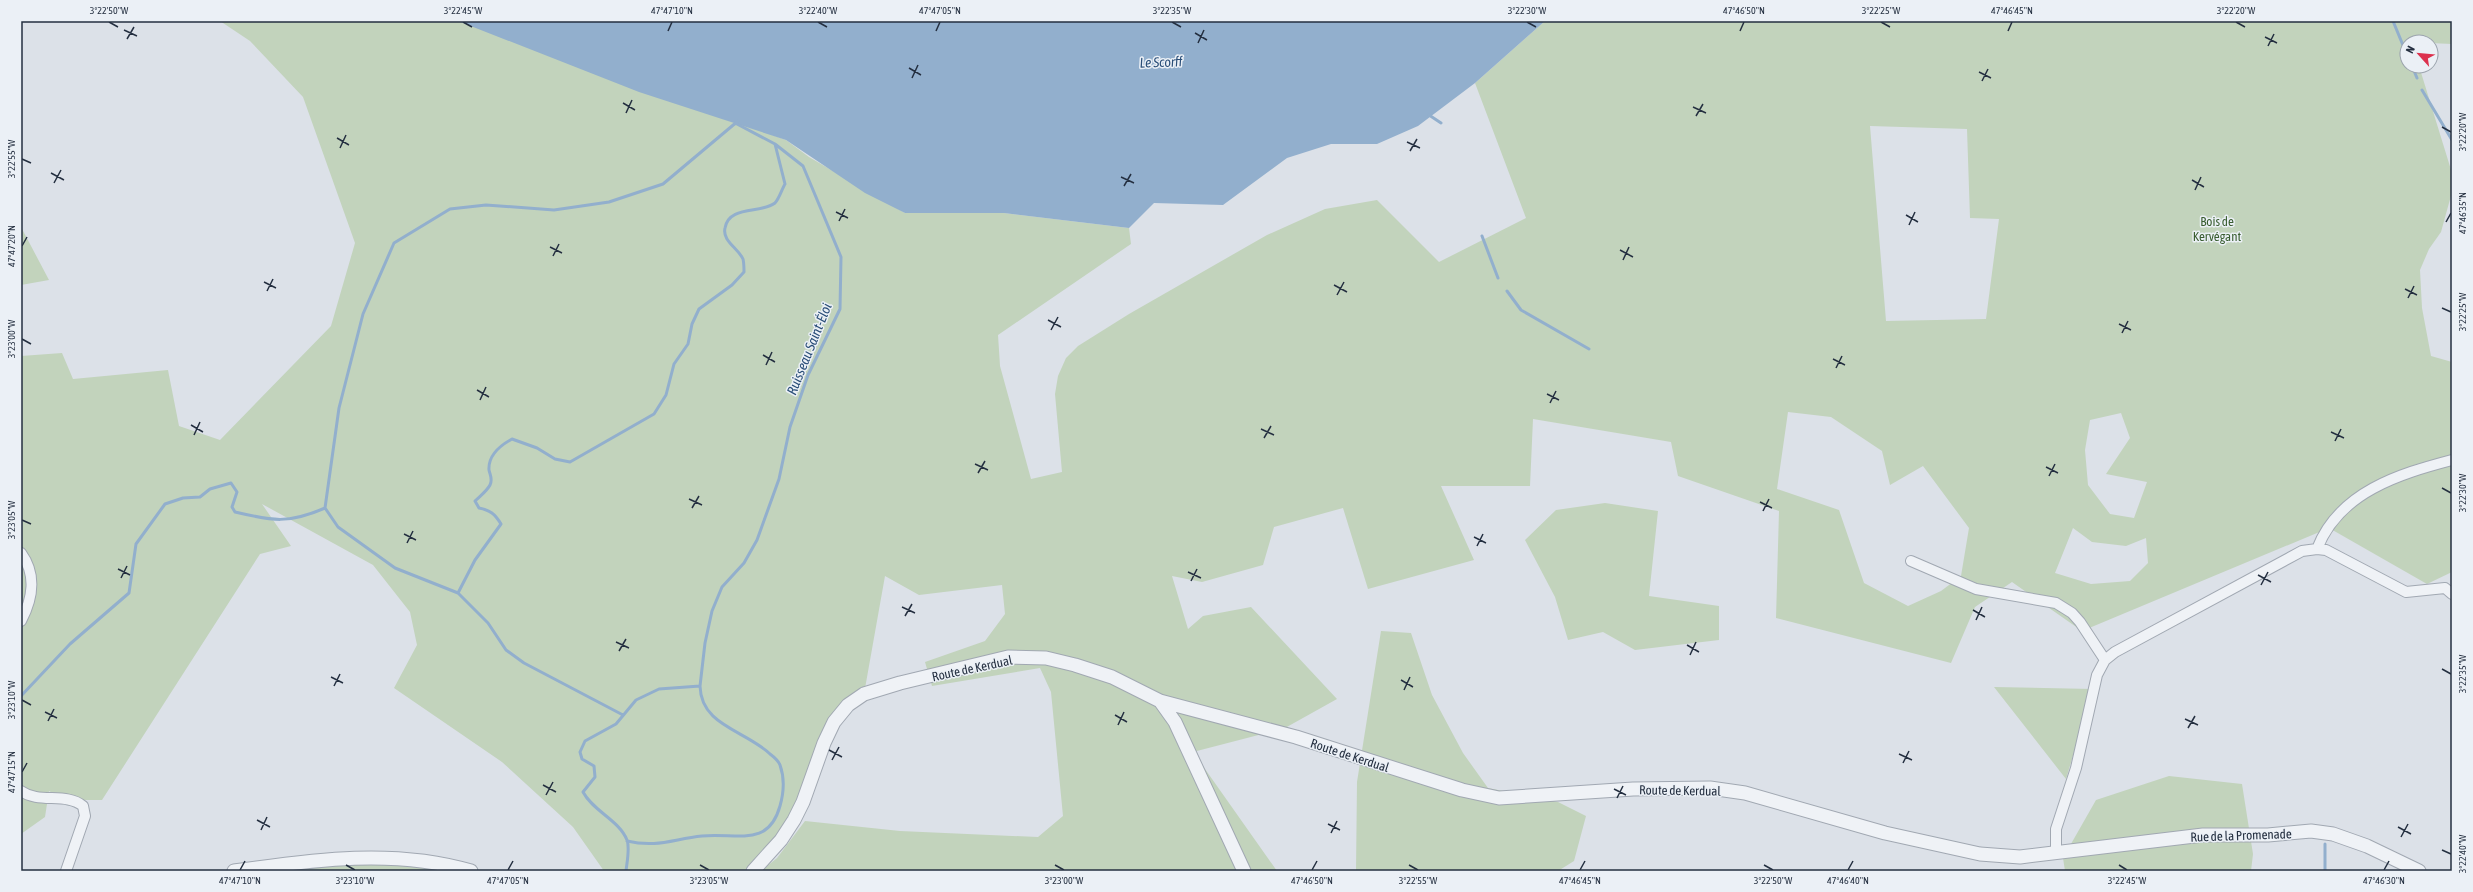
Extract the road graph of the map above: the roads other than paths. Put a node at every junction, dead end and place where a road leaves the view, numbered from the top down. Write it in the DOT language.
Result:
graph roads {
  1 [pos="2452,460"];
  2 [pos="2317,549"];
  3 [pos="21,553"];
  4 [pos="1911,560"];
  5 [pos="2452,594"];
  6 [pos="21,621"];
  7 [pos="2105,660"];
  8 [pos="1160,701"];
  9 [pos="21,791"];
  10 [pos="2056,853"];
  11 [pos="66,871"];
  12 [pos="234,871"];
  13 [pos="470,871"];
  14 [pos="753,871"];
  15 [pos="1244,871"];
  16 [pos="2420,871"];
  1 -- 2 [label="street"];
  2 -- 5 [label="street"];
  2 -- 7 [label="street"];
  3 -- 6 [label="street"];
  4 -- 7 [label="street"];
  7 -- 10 [label="street"];
  8 -- 10 [label="street, Route de Kerdual"];
  8 -- 14 [label="street, Route de Kerdual"];
  8 -- 15 [label="street"];
  9 -- 11 [label="street"];
  10 -- 16 [label="street, Rue de la Promenade"];
  12 -- 13 [label="street"];
}
